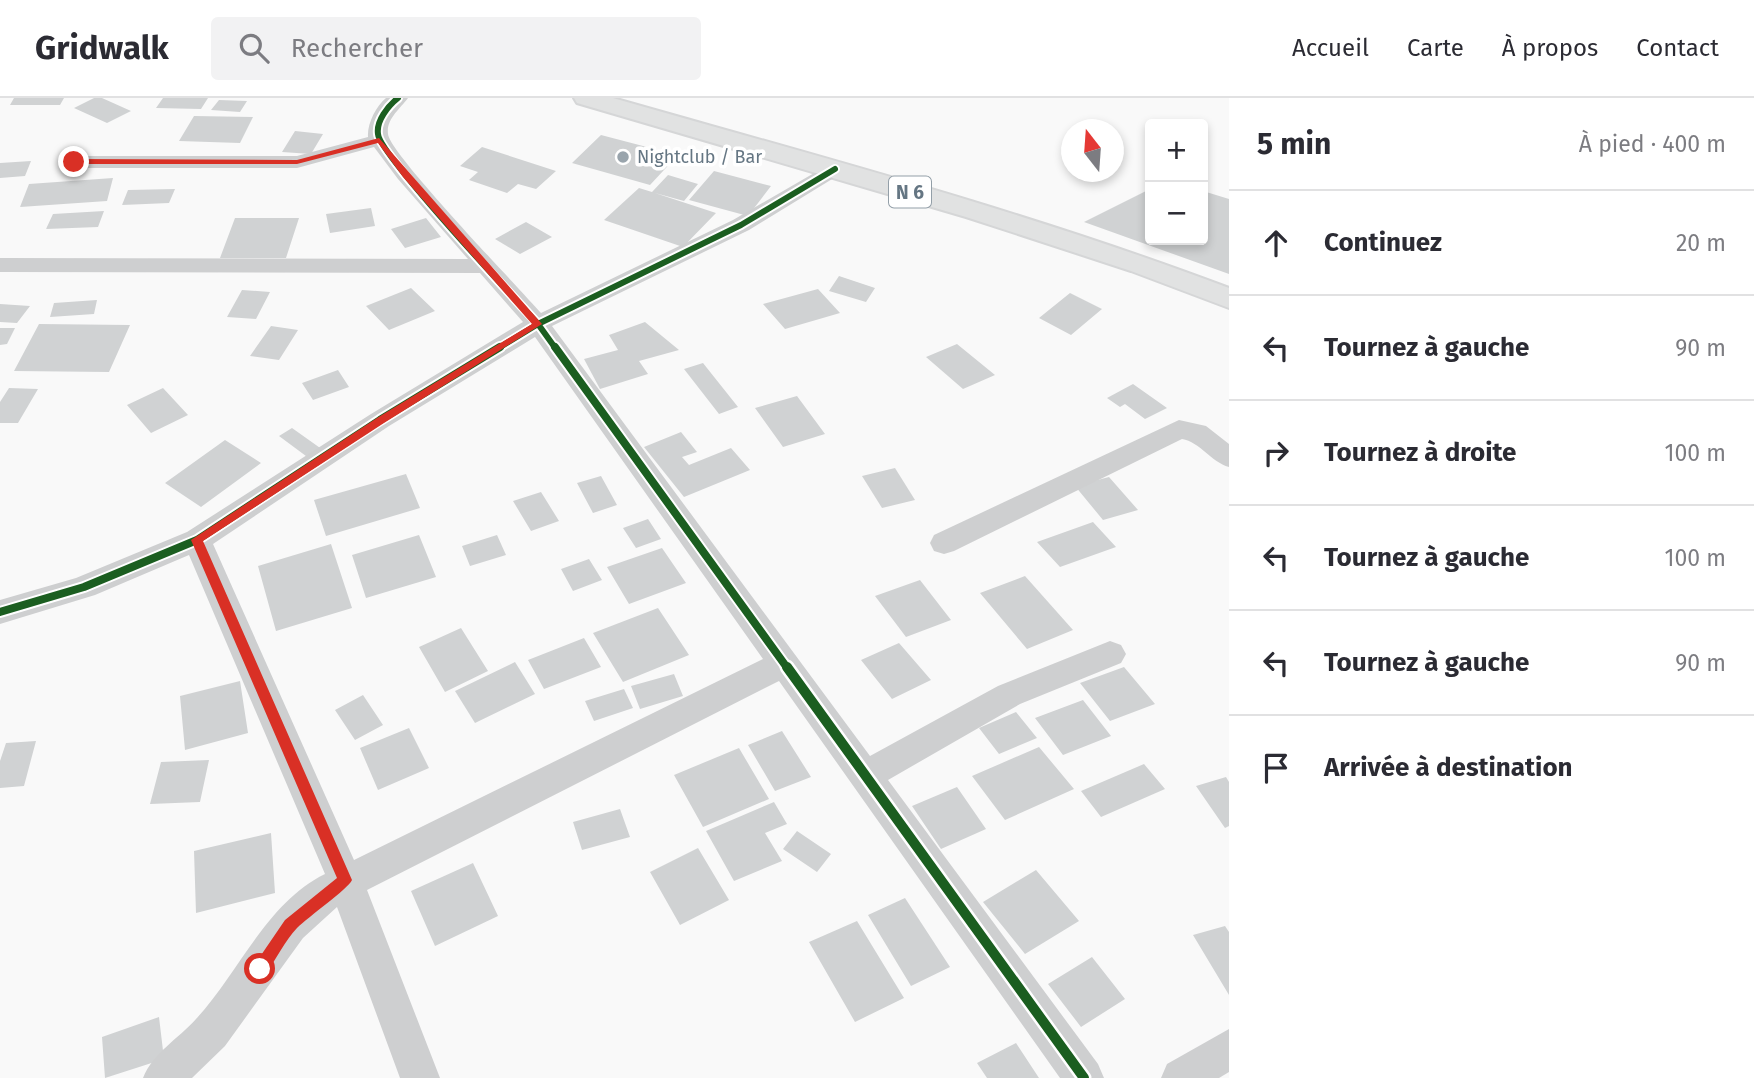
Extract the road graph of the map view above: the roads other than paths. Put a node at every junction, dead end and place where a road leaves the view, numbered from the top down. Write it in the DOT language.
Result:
graph roads {
  1 [pos="398,98"];
  2 [pos="586,98"];
  3 [pos="379,141"];
  4 [pos="74,162"];
  5 [pos="835,169"];
  6 [pos="0,265"];
  7 [pos="487,266"];
  8 [pos="1229,299"];
  9 [pos="538,324"];
  10 [pos="1229,458"];
  11 [pos="197,540"];
  12 [pos="944,544"];
  13 [pos="0,612"];
  14 [pos="1110,654"];
  15 [pos="785,663"];
  16 [pos="866,775"];
  17 [pos="345,880"];
  18 [pos="1229,1049"];
  19 [pos="163,1078"];
  20 [pos="420,1078"];
  21 [pos="1084,1078"];
  22 [pos="1181,1078"];
  1 -- 3 [label="street"];
  2 -- 5 [label="main road, N 6"];
  3 -- 4 [label="street"];
  3 -- 7 [label="street"];
  5 -- 8 [label="main road, N 6"];
  5 -- 9 [label="street"];
  6 -- 7 [label="street"];
  7 -- 9 [label="street"];
  9 -- 11 [label="street"];
  9 -- 15 [label="street"];
  10 -- 12 [label="street"];
  11 -- 13 [label="street"];
  11 -- 17 [label="street"];
  14 -- 16 [label="street"];
  15 -- 16 [label="street"];
  15 -- 17 [label="street"];
  16 -- 21 [label="street"];
  17 -- 19 [label="street"];
  17 -- 20 [label="street"];
  18 -- 22 [label="street"];
}
